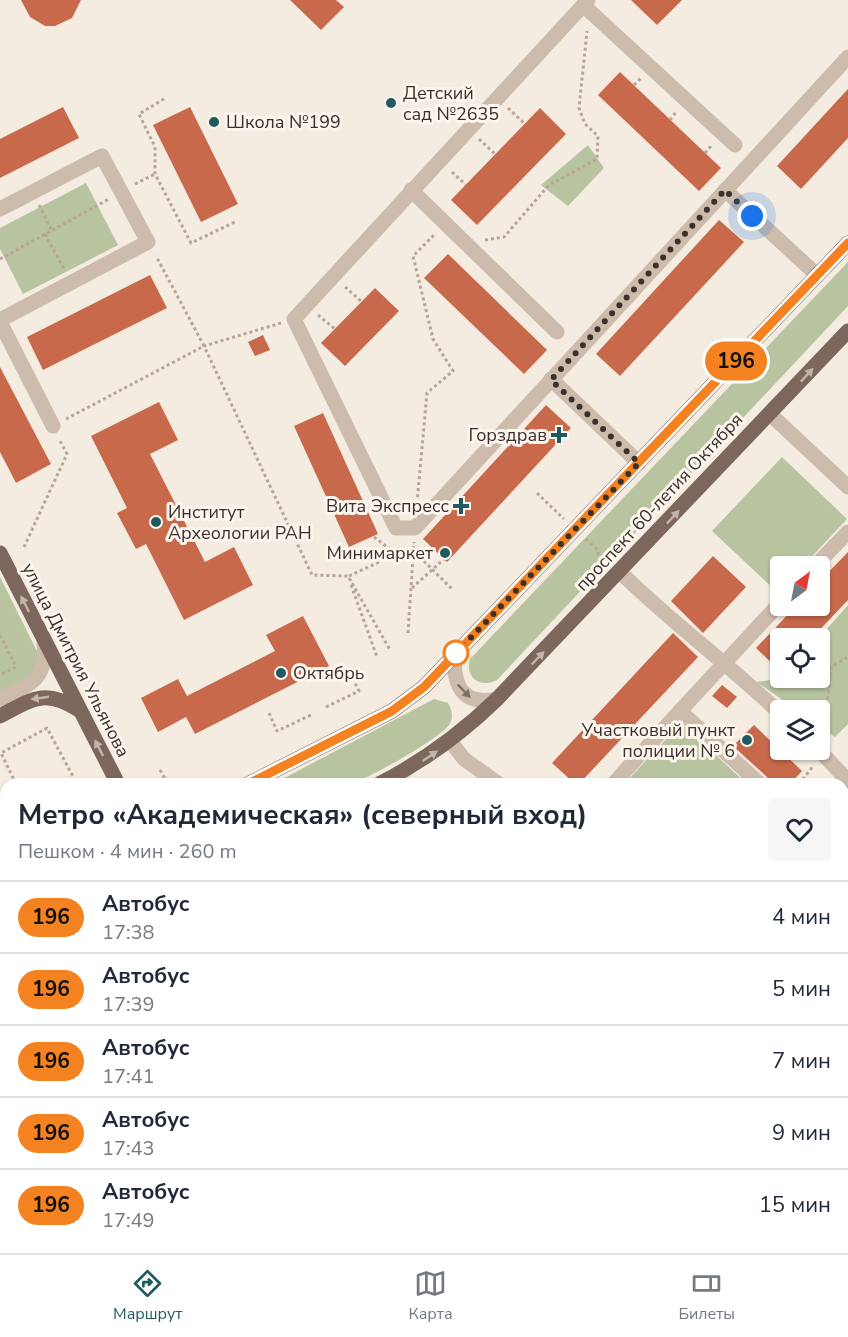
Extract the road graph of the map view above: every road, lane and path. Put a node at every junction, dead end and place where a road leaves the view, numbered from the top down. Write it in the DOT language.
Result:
graph roads {
  1 [pos="586,3"];
  2 [pos="598,19"];
  3 [pos="848,57"];
  4 [pos="497,98"];
  5 [pos="164,99"];
  6 [pos="525,123"];
  7 [pos="735,145"];
  8 [pos="155,174"];
  9 [pos="411,190"];
  10 [pos="725,190"];
  11 [pos="33,192"];
  12 [pos="121,192"];
  13 [pos="0,209"];
  14 [pos="237,220"];
  15 [pos="446,224"];
  16 [pos="52,231"];
  17 [pos="45,234"];
  18 [pos="148,242"];
  19 [pos="466,242"];
  20 [pos="848,243"];
  21 [pos="0,259"];
  22 [pos="817,275"];
  23 [pos="333,276"];
  24 [pos="71,282"];
  25 [pos="362,302"];
  26 [pos="307,305"];
  27 [pos="294,319"];
  28 [pos="0,321"];
  29 [pos="335,329"];
  30 [pos="848,331"];
  31 [pos="557,332"];
  32 [pos="204,346"];
  33 [pos="551,380"];
  34 [pos="770,414"];
  35 [pos="53,426"];
  36 [pos="639,463"];
  37 [pos="848,487"];
  38 [pos="537,493"];
  39 [pos="565,519"];
  40 [pos="415,528"];
  41 [pos="848,532"];
  42 [pos="374,537"];
  43 [pos="585,538"];
  44 [pos="24,547"];
  45 [pos="414,551"];
  46 [pos="0,553"];
  47 [pos="396,554"];
  48 [pos="825,556"];
  49 [pos="444,559"];
  50 [pos="603,566"];
  51 [pos="433,570"];
  52 [pos="620,572"];
  53 [pos="348,576"];
  54 [pos="412,588"];
  55 [pos="452,589"];
  56 [pos="770,614"];
  57 [pos="408,633"];
  58 [pos="0,635"];
  59 [pos="45,642"];
  60 [pos="390,650"];
  61 [pos="376,657"];
  62 [pos="454,657"];
  63 [pos="848,657"];
  64 [pos="724,662"];
  65 [pos="349,671"];
  66 [pos="0,675"];
  67 [pos="0,699"];
  68 [pos="497,699"];
  69 [pos="827,700"];
  70 [pos="770,704"];
  71 [pos="326,707"];
  72 [pos="680,711"];
  73 [pos="81,712"];
  74 [pos="269,713"];
  75 [pos="311,715"];
  76 [pos="0,716"];
  77 [pos="451,742"];
  78 [pos="816,760"];
  79 [pos="828,760"];
  80 [pos="160,770"];
  81 [pos="13,778"];
  82 [pos="74,778"];
  83 [pos="115,778"];
  84 [pos="165,778"];
  85 [pos="260,778"];
  86 [pos="391,778"];
  87 [pos="491,778"];
  88 [pos="619,778"];
  89 [pos="753,778"];
  90 [pos="803,778"];
  91 [pos="845,778"];
  1 -- 2 [label="street"];
  1 -- 4 [label="street"];
  2 -- 7 [label="street"];
  2 -- 19 [label="path"];
  3 -- 10 [label="street"];
  4 -- 6 [label="path"];
  4 -- 9 [label="street"];
  5 -- 8 [label="path"];
  8 -- 12 [label="path"];
  8 -- 14 [label="path"];
  9 -- 15 [label="street"];
  9 -- 23 [label="street"];
  10 -- 22 [label="street"];
  10 -- 33 [label="street"];
  11 -- 12 [label="street"];
  11 -- 13 [label="street"];
  11 -- 16 [label="path"];
  12 -- 16 [label="path"];
  12 -- 18 [label="street"];
  15 -- 19 [label="street"];
  15 -- 40 [label="path"];
  16 -- 17 [label="path"];
  17 -- 21 [label="path"];
  17 -- 24 [label="path"];
  18 -- 24 [label="street"];
  18 -- 32 [label="path"];
  19 -- 31 [label="street"];
  20 -- 22 [label="main road"];
  22 -- 36 [label="main road"];
  23 -- 25 [label="path"];
  23 -- 26 [label="street"];
  24 -- 28 [label="street"];
  26 -- 27 [label="street"];
  26 -- 29 [label="path"];
  27 -- 32 [label="path"];
  27 -- 40 [label="street"];
  28 -- 35 [label="street"];
  34 -- 30 [label="main road, проспект 60-летия Октября, one-way"];
  32 -- 35 [label="path"];
  32 -- 53 [label="path"];
  33 -- 36 [label="street"];
  33 -- 40 [label="street"];
  34 -- 37 [label="street"];
  52 -- 34 [label="main road, проспект 60-летия Октября, one-way"];
  35 -- 44 [label="path"];
  36 -- 62 [label="main road"];
  38 -- 39 [label="path"];
  40 -- 45 [label="path"];
  41 -- 48 [label="street"];
  42 -- 47 [label="path"];
  43 -- 50 [label="path"];
  45 -- 47 [label="path"];
  45 -- 51 [label="path"];
  45 -- 54 [label="path"];
  59 -- 46 [label="main road, улица Дмитрия Ульянова, one-way"];
  47 -- 53 [label="path"];
  49 -- 51 [label="path"];
  51 -- 54 [label="path"];
  51 -- 55 [label="path"];
  52 -- 64 [label="street"];
  68 -- 52 [label="main road, проспект 60-летия Октября, one-way"];
  53 -- 60 [label="path"];
  53 -- 61 [label="path"];
  54 -- 57 [label="path"];
  56 -- 64 [label="street"];
  58 -- 66 [label="path"];
  59 -- 67 [label="street"];
  59 -- 73 [label="main road, улица Дмитрия Ульянова"];
  62 -- 68 [label="street, one-way"];
  62 -- 85 [label="main road"];
  63 -- 69 [label="path"];
  64 -- 70 [label="street"];
  64 -- 72 [label="street"];
  65 -- 71 [label="path"];
  68 -- 77 [label="main road, проспект 60-летия Октября"];
  72 -- 88 [label="street"];
  72 -- 89 [label="street"];
  73 -- 76 [label="main road, one-way"];
  83 -- 73 [label="main road, улица Дмитрия Ульянова, one-way"];
  74 -- 75 [label="path"];
  86 -- 77 [label="main road, проспект 60-летия Октября, one-way"];
  77 -- 87 [label="street"];
  78 -- 90 [label="path"];
  79 -- 91 [label="street"];
  80 -- 84 [label="path"];
  81 -- 82 [label="path"];
}
